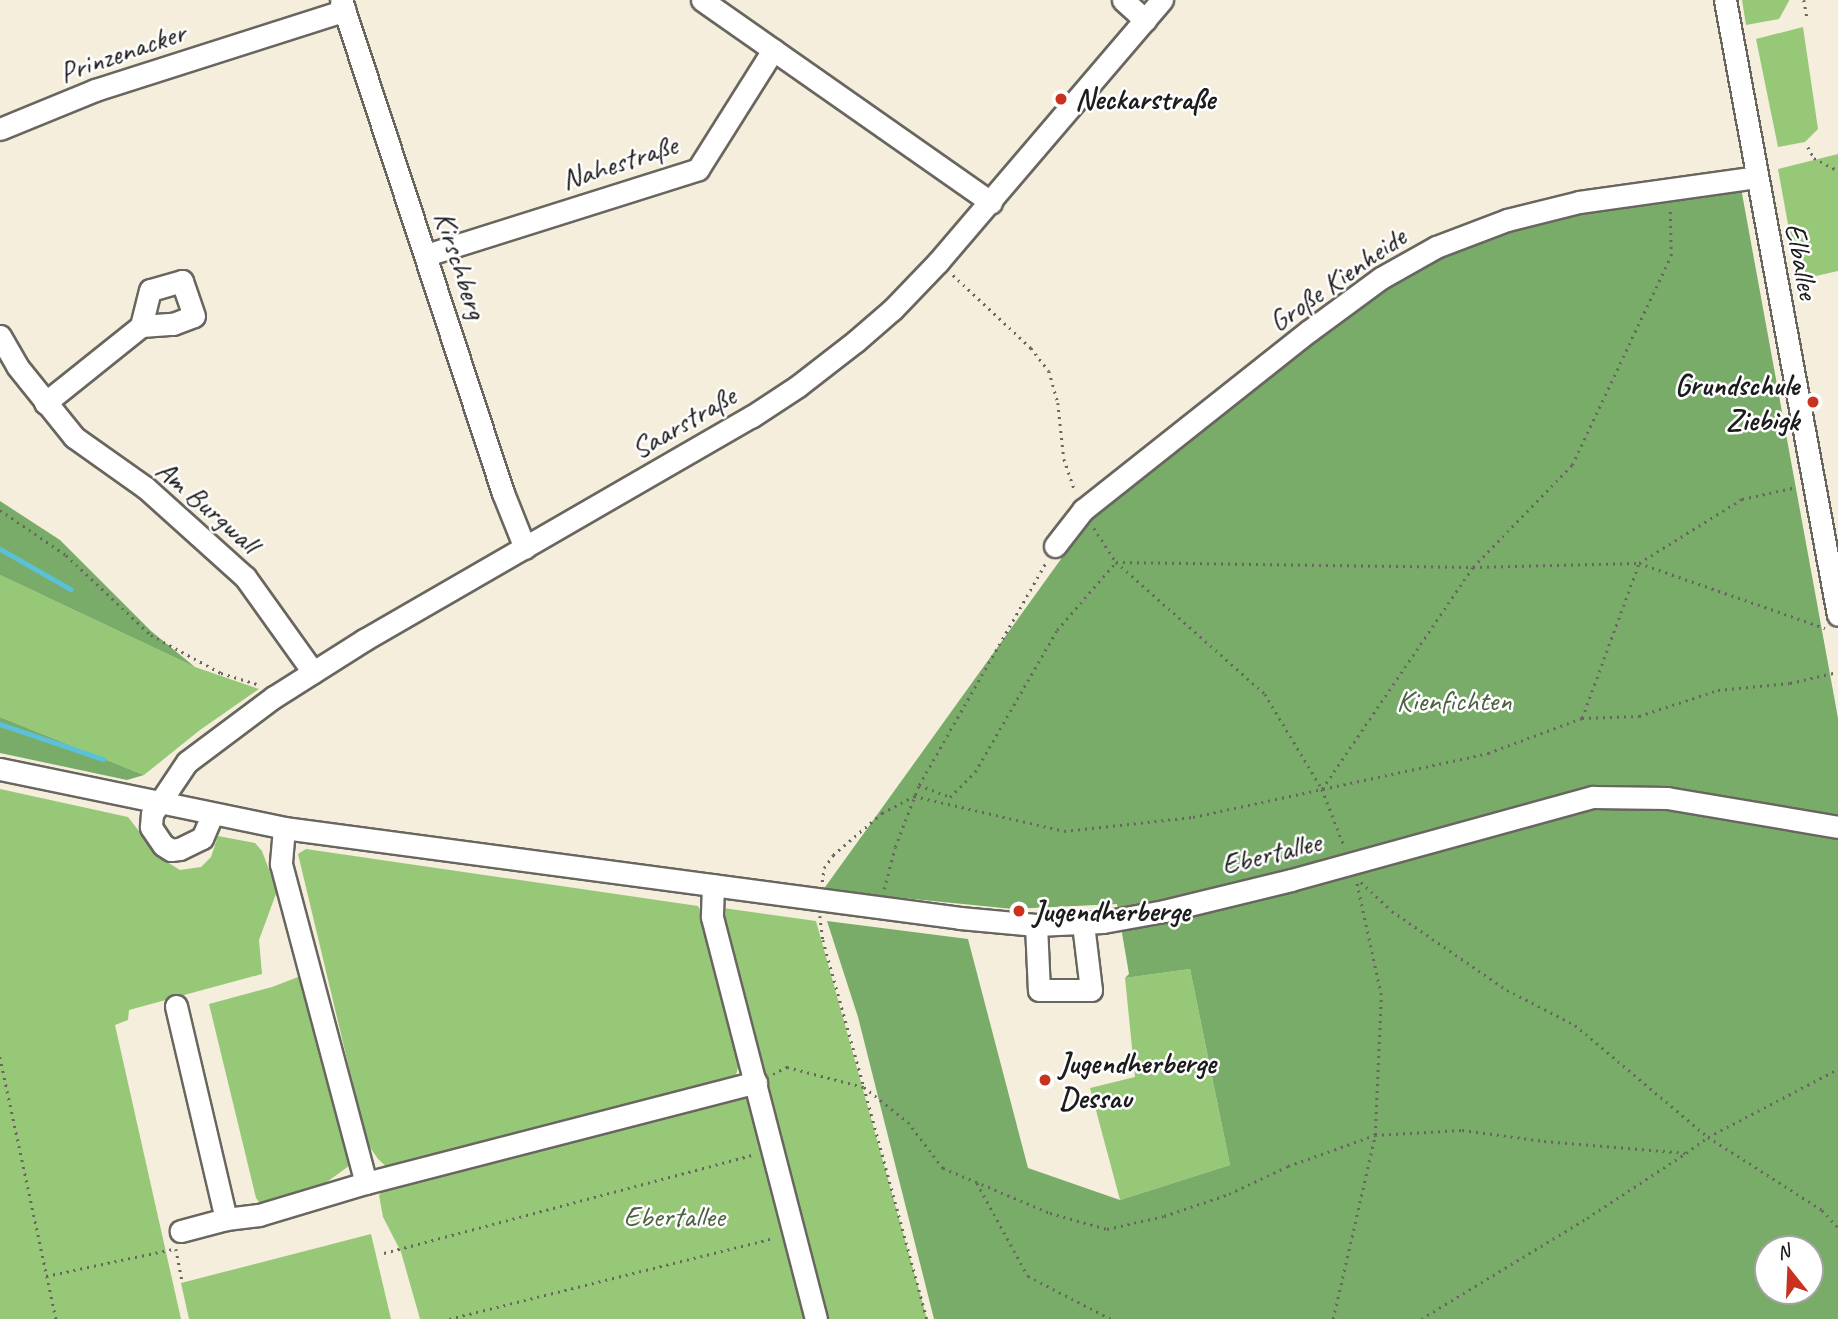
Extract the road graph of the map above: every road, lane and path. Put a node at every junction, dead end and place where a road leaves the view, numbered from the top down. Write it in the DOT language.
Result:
graph roads {
  1 [pos="702,0"];
  2 [pos="1123,0"];
  3 [pos="1162,0"];
  4 [pos="1725,0"];
  5 [pos="1804,0"];
  6 [pos="343,5"];
  7 [pos="1807,17"];
  8 [pos="1145,20"];
  9 [pos="773,50"];
  10 [pos="0,129"];
  11 [pos="1808,147"];
  12 [pos="1838,171"];
  13 [pos="1756,177"];
  14 [pos="1670,189"];
  15 [pos="990,202"];
  16 [pos="426,255"];
  17 [pos="938,262"];
  18 [pos="141,326"];
  19 [pos="0,336"];
  20 [pos="45,402"];
  21 [pos="1815,483"];
  22 [pos="0,510"];
  23 [pos="1083,510"];
  24 [pos="1055,546"];
  25 [pos="525,548"];
  26 [pos="1116,562"];
  27 [pos="1639,563"];
  28 [pos="1473,567"];
  29 [pos="1832,622"];
  30 [pos="313,672"];
  31 [pos="1838,672"];
  32 [pos="274,697"];
  33 [pos="1582,718"];
  34 [pos="0,769"];
  35 [pos="919,785"];
  36 [pos="1322,789"];
  37 [pos="914,796"];
  38 [pos="161,804"];
  39 [pos="212,815"];
  40 [pos="1838,827"];
  41 [pos="284,828"];
  42 [pos="1351,864"];
  43 [pos="713,885"];
  44 [pos="880,908"];
  45 [pos="824,911"];
  46 [pos="1083,924"];
  47 [pos="1036,925"];
  48 [pos="176,1006"];
  49 [pos="0,1057"];
  50 [pos="1838,1069"];
  51 [pos="756,1082"];
  52 [pos="864,1087"];
  53 [pos="1375,1135"];
  54 [pos="1708,1137"];
  55 [pos="774,1150"];
  56 [pos="1686,1153"];
  57 [pos="366,1183"];
  58 [pos="977,1183"];
  59 [pos="226,1219"];
  60 [pos="1838,1227"];
  61 [pos="794,1233"];
  62 [pos="178,1240"];
  63 [pos="384,1253"];
  64 [pos="46,1276"];
  65 [pos="182,1279"];
  66 [pos="56,1319"];
  67 [pos="449,1319"];
  68 [pos="816,1319"];
  69 [pos="927,1319"];
  70 [pos="1111,1319"];
  71 [pos="1333,1319"];
  72 [pos="1421,1319"];
  1 -- 9 [label="street"];
  2 -- 8 [label="street"];
  3 -- 8 [label="street, Saarstraße"];
  4 -- 13 [label="street, Elballee"];
  5 -- 7 [label="path"];
  6 -- 10 [label="street, Prinzenacker"];
  6 -- 16 [label="street, Kirschberg"];
  8 -- 15 [label="street, Saarstraße"];
  9 -- 15 [label="street"];
  9 -- 16 [label="street, Nahestraße"];
  11 -- 12 [label="path"];
  13 -- 14 [label="street, Große Kienheide"];
  13 -- 21 [label="street, Elballee"];
  14 -- 23 [label="street, Große Kienheide"];
  14 -- 28 [label="path"];
  15 -- 17 [label="street, Saarstraße"];
  16 -- 25 [label="street, Kirschberg"];
  17 -- 23 [label="path"];
  17 -- 25 [label="street, Saarstraße"];
  18 -- 20 [label="street"];
  19 -- 20 [label="street, Am Burgwall"];
  20 -- 30 [label="street, Am Burgwall"];
  21 -- 27 [label="path"];
  21 -- 29 [label="street, Elballee"];
  22 -- 32 [label="path"];
  23 -- 24 [label="street, Große Kienheide"];
  23 -- 26 [label="path"];
  24 -- 35 [label="path"];
  25 -- 30 [label="street, Saarstraße"];
  26 -- 28 [label="path"];
  26 -- 35 [label="path"];
  26 -- 36 [label="path"];
  27 -- 28 [label="path"];
  27 -- 29 [label="path"];
  27 -- 33 [label="path"];
  28 -- 36 [label="path"];
  30 -- 32 [label="street, Saarstraße"];
  31 -- 33 [label="path"];
  32 -- 38 [label="street, Saarstraße"];
  33 -- 36 [label="path"];
  34 -- 38 [label="street, Ebertallee"];
  35 -- 37 [label="path"];
  36 -- 37 [label="path"];
  36 -- 42 [label="path"];
  37 -- 44 [label="path"];
  37 -- 45 [label="path"];
  38 -- 39 [label="street, Ebertallee"];
  38 -- 39 [label="street, Saarstraße"];
  39 -- 41 [label="street, Ebertallee"];
  40 -- 42 [label="street, Ebertallee"];
  41 -- 43 [label="street, Ebertallee"];
  41 -- 57 [label="street"];
  42 -- 46 [label="street, Ebertallee"];
  43 -- 45 [label="street, Ebertallee"];
  43 -- 51 [label="street"];
  44 -- 45 [label="street, Ebertallee"];
  44 -- 47 [label="street, Ebertallee"];
  45 -- 52 [label="path"];
  46 -- 47 [label="street, Ebertallee"];
  46 -- 47 [label="street"];
  48 -- 59 [label="street"];
  49 -- 64 [label="path"];
  50 -- 54 [label="path"];
  51 -- 52 [label="path"];
  51 -- 55 [label="street"];
  51 -- 57 [label="street"];
  52 -- 58 [label="path"];
  52 -- 69 [label="path"];
  53 -- 54 [label="path"];
  53 -- 56 [label="path"];
  53 -- 58 [label="path"];
  53 -- 71 [label="path"];
  54 -- 56 [label="path"];
  54 -- 60 [label="path"];
  55 -- 61 [label="street"];
  55 -- 63 [label="path"];
  56 -- 72 [label="path"];
  57 -- 59 [label="street"];
  58 -- 70 [label="path"];
  59 -- 62 [label="street"];
  61 -- 67 [label="path"];
  61 -- 68 [label="street"];
  62 -- 64 [label="path"];
  62 -- 65 [label="path"];
  64 -- 66 [label="path"];
}
